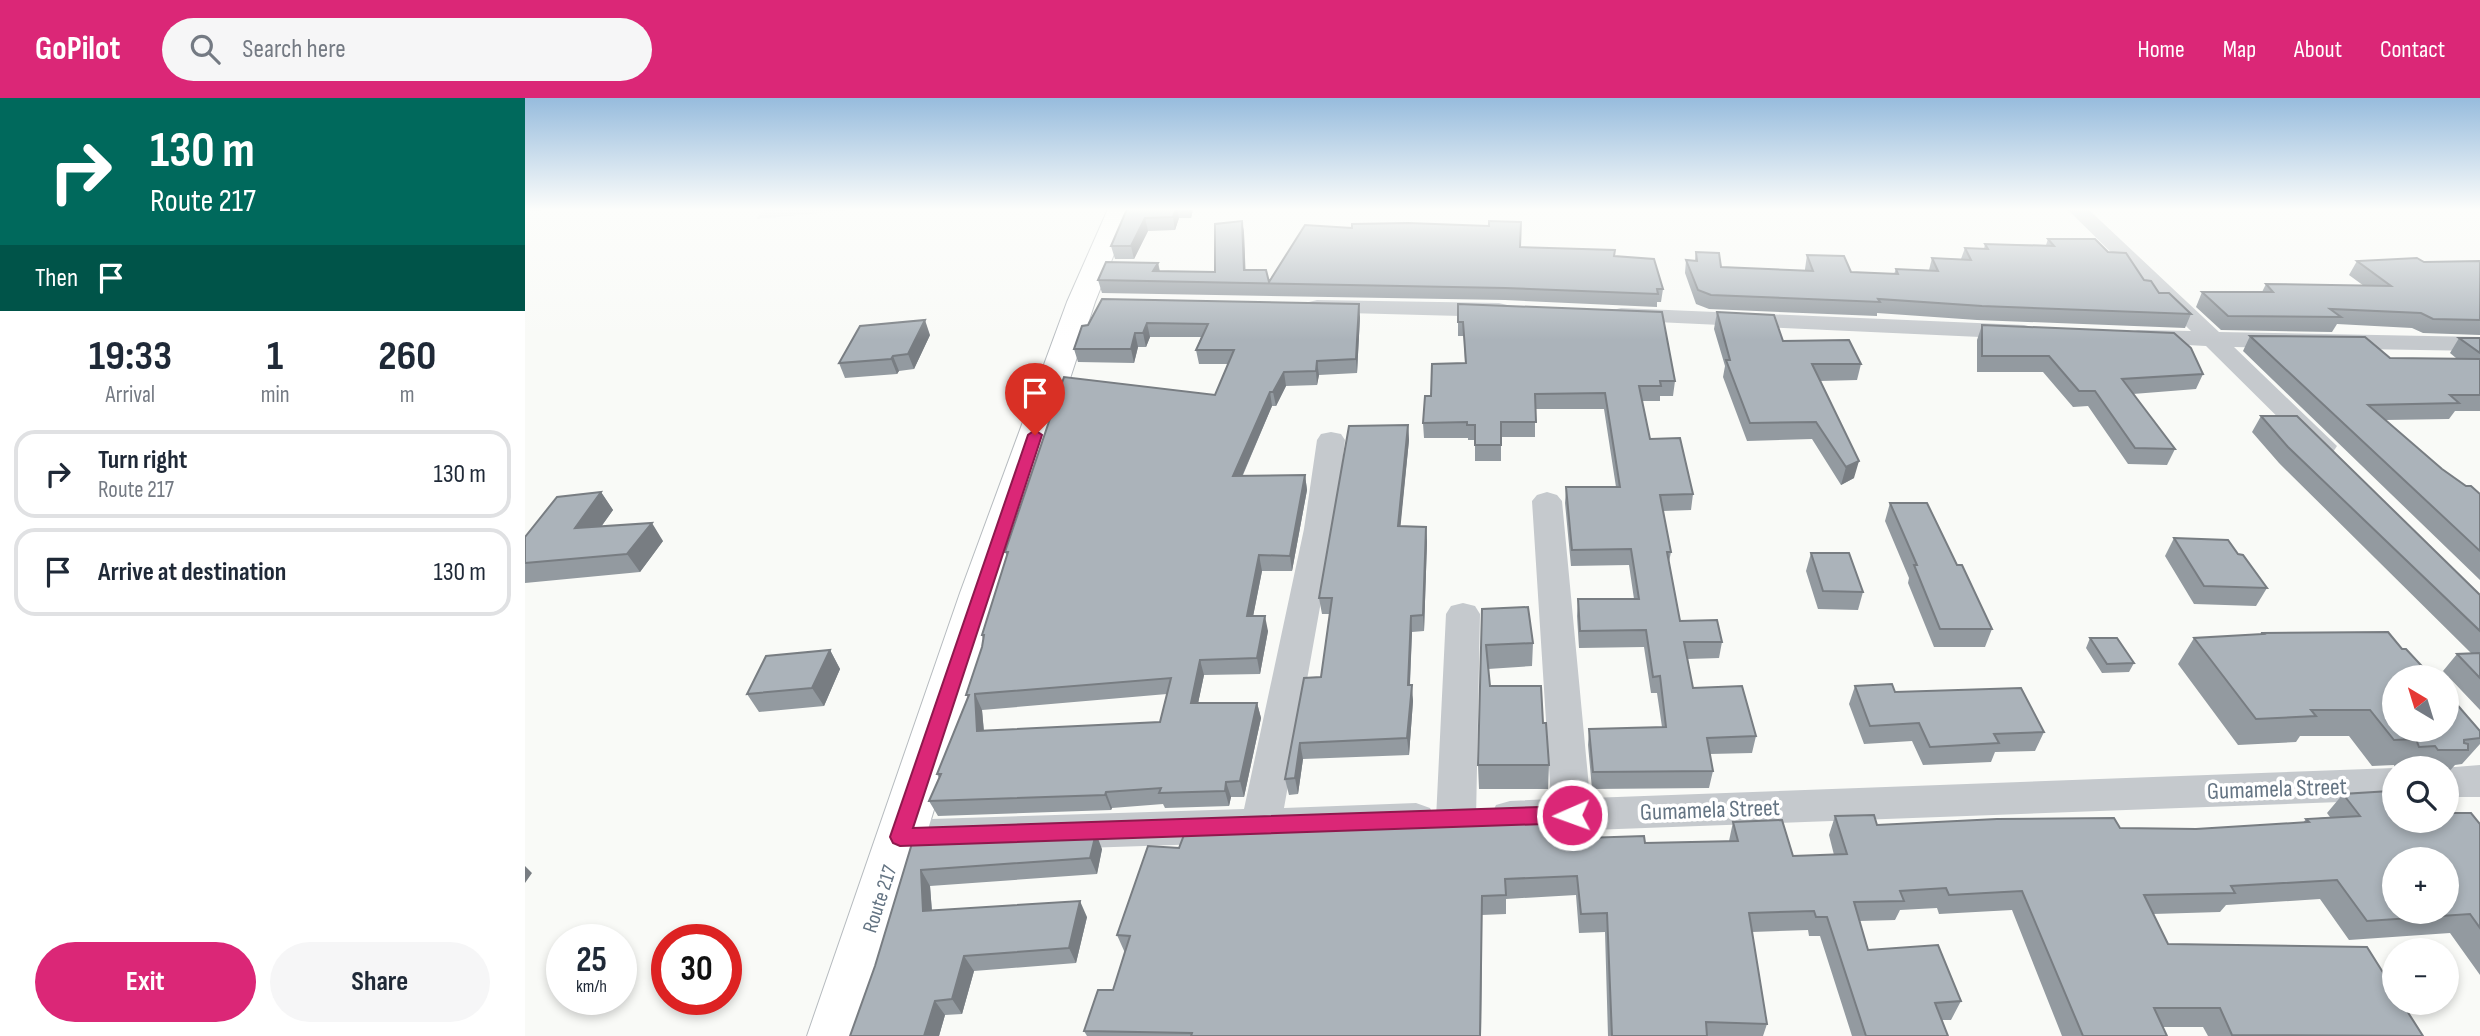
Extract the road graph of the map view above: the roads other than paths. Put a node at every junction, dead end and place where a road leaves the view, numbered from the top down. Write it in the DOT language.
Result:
graph roads {
  1 [pos="1108,253"];
  2 [pos="2122,253"];
  3 [pos="1300,306"];
  4 [pos="1518,311"];
  5 [pos="1600,314"];
  6 [pos="2049,333"];
  7 [pos="2117,336"];
  8 [pos="2212,340"];
  9 [pos="2480,344"];
  10 [pos="1331,439"];
  11 [pos="2343,467"];
  12 [pos="1547,502"];
  13 [pos="1463,614"];
  14 [pos="2480,781"];
  15 [pos="2459,782"];
  16 [pos="2382,784"];
  17 [pos="1572,815"];
  18 [pos="1456,818"];
  19 [pos="1261,824"];
  20 [pos="900,837"];
  21 [pos="837,1036"];
  1 -- 20 [label="main road, Route 217"];
  2 -- 8 [label="street"];
  3 -- 4 [label="street"];
  5 -- 6 [label="street"];
  7 -- 8 [label="street"];
  8 -- 9 [label="street"];
  8 -- 11 [label="street"];
  10 -- 19 [label="street"];
  12 -- 17 [label="street"];
  13 -- 18 [label="street"];
  14 -- 15 [label="street"];
  16 -- 17 [label="street, Gumamela Street"];
  17 -- 18 [label="street, Gumamela Street"];
  18 -- 19 [label="street, Gumamela Street"];
  19 -- 20 [label="street, Gumamela Street"];
  20 -- 21 [label="main road, Route 217"];
}
